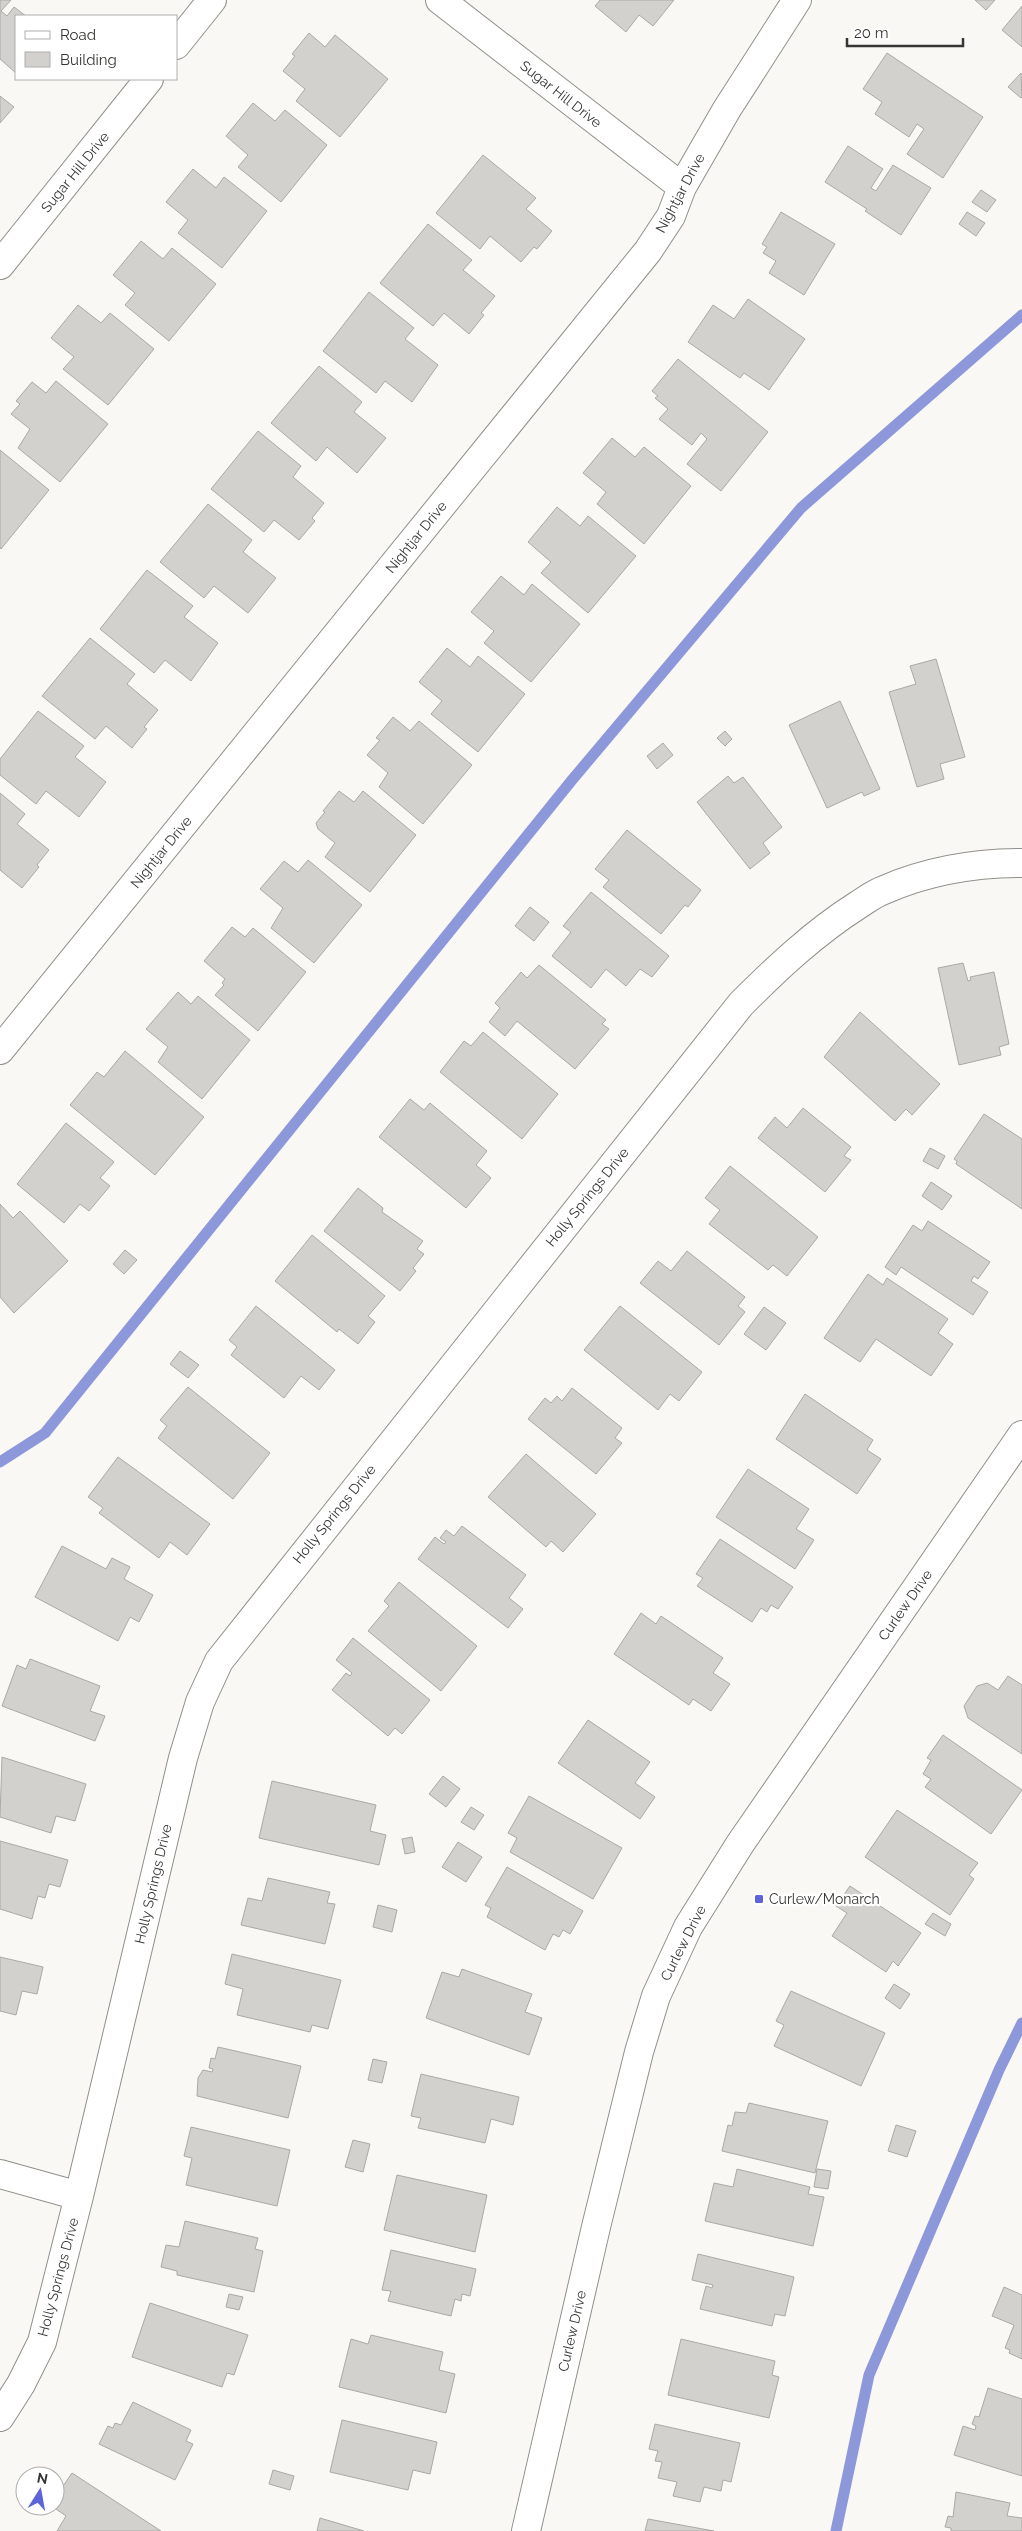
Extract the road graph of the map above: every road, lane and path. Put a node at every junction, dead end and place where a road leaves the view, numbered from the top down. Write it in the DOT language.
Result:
graph roads {
  1 [pos="212,0"];
  2 [pos="440,0"];
  3 [pos="797,0"];
  4 [pos="178,42"];
  5 [pos="148,80"];
  6 [pos="682,187"];
  7 [pos="0,265"];
  8 [pos="1022,863"];
  9 [pos="0,1050"];
  10 [pos="1022,1435"];
  11 [pos="0,2174"];
  12 [pos="79,2196"];
  13 [pos="0,2417"];
  14 [pos="526,2531"];
  1 -- 4 [label="street"];
  2 -- 6 [label="street, Sugar Hill Drive"];
  3 -- 6 [label="street, Nightjar Drive"];
  5 -- 7 [label="street, Sugar Hill Drive"];
  6 -- 9 [label="street, Nightjar Drive"];
  8 -- 12 [label="street, Holly Springs Drive"];
  10 -- 14 [label="street, Curlew Drive"];
  11 -- 12 [label="street"];
  12 -- 13 [label="street, Holly Springs Drive"];
}
